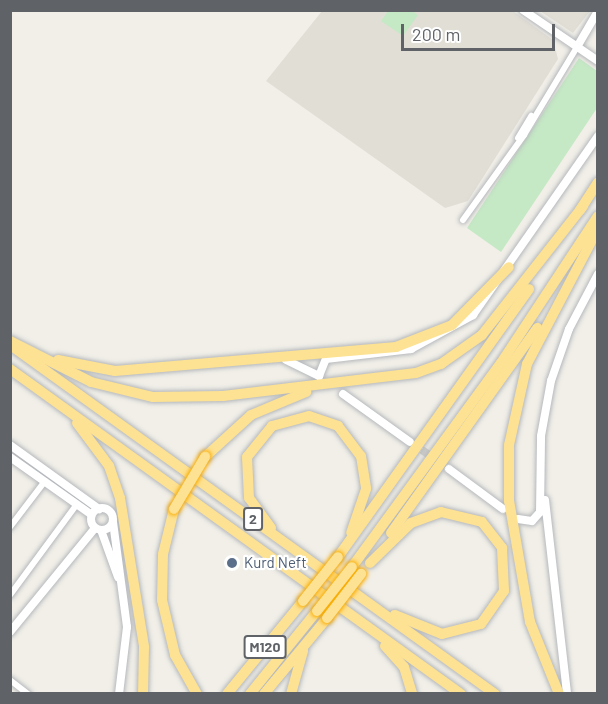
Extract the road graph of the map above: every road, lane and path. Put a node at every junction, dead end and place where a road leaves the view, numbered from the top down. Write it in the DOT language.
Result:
graph roads {
  1 [pos="529,10"];
  2 [pos="523,11"];
  3 [pos="597,11"];
  4 [pos="575,47"];
  5 [pos="597,61"];
  6 [pos="597,136"];
  7 [pos="597,182"];
  8 [pos="583,206"];
  9 [pos="597,216"];
  10 [pos="463,220"];
  11 [pos="597,229"];
  12 [pos="509,267"];
  13 [pos="574,272"];
  14 [pos="597,274"];
  15 [pos="10,343"];
  16 [pos="29,349"];
  17 [pos="257,360"];
  18 [pos="10,369"];
  19 [pos="21,377"];
  20 [pos="365,381"];
  21 [pos="343,394"];
  22 [pos="410,442"];
  23 [pos="10,445"];
  24 [pos="12,459"];
  25 [pos="540,461"];
  26 [pos="449,469"];
  27 [pos="45,482"];
  28 [pos="77,504"];
  29 [pos="99,509"];
  30 [pos="503,509"];
  31 [pos="92,515"];
  32 [pos="518,519"];
  33 [pos="113,522"];
  34 [pos="10,527"];
  35 [pos="98,529"];
  36 [pos="282,540"];
  37 [pos="338,557"];
  38 [pos="370,563"];
  39 [pos="10,595"];
  40 [pos="358,596"];
  41 [pos="347,612"];
  42 [pos="14,621"];
  43 [pos="319,627"];
  44 [pos="10,632"];
  45 [pos="10,680"];
  46 [pos="28,693"];
  47 [pos="114,693"];
  48 [pos="119,693"];
  49 [pos="143,693"];
  50 [pos="197,693"];
  51 [pos="227,693"];
  52 [pos="250,693"];
  53 [pos="264,693"];
  54 [pos="291,693"];
  55 [pos="412,693"];
  56 [pos="461,693"];
  57 [pos="495,693"];
  58 [pos="559,693"];
  59 [pos="567,693"];
  1 -- 4 [label="street"];
  2 -- 4 [label="street"];
  3 -- 4 [label="street"];
  4 -- 5 [label="street"];
  4 -- 10 [label="street"];
  6 -- 12 [label="street"];
  7 -- 8 [label="highway"];
  8 -- 20 [label="highway"];
  8 -- 37 [label="highway"];
  9 -- 52 [label="highway, M120, bridge"];
  11 -- 13 [label="highway"];
  12 -- 17 [label="highway"];
  12 -- 17 [label="street"];
  13 -- 38 [label="highway"];
  13 -- 58 [label="highway"];
  14 -- 25 [label="street"];
  15 -- 16 [label="highway"];
  15 -- 36 [label="highway, 2"];
  16 -- 17 [label="highway"];
  16 -- 20 [label="highway"];
  18 -- 19 [label="highway, 2"];
  19 -- 41 [label="highway, 2"];
  19 -- 49 [label="highway"];
  20 -- 50 [label="highway, bridge"];
  21 -- 22 [label="street"];
  23 -- 29 [label="street"];
  24 -- 27 [label="street"];
  25 -- 32 [label="street"];
  25 -- 59 [label="street"];
  26 -- 30 [label="street"];
  27 -- 28 [label="street"];
  27 -- 34 [label="street"];
  28 -- 31 [label="street"];
  28 -- 39 [label="street"];
  29 -- 31 [label="street"];
  29 -- 33 [label="street"];
  31 -- 35 [label="street"];
  33 -- 35 [label="street"];
  33 -- 48 [label="street"];
  35 -- 42 [label="street"];
  35 -- 47 [label="street"];
  36 -- 37 [label="highway"];
  36 -- 40 [label="highway, 2"];
  37 -- 51 [label="highway, M120, bridge"];
  38 -- 40 [label="highway"];
  38 -- 43 [label="highway, bridge"];
  40 -- 57 [label="highway, 2"];
  41 -- 55 [label="highway"];
  41 -- 56 [label="highway, 2"];
  42 -- 44 [label="street"];
  43 -- 53 [label="highway"];
  43 -- 54 [label="highway"];
  45 -- 46 [label="street"];
}
